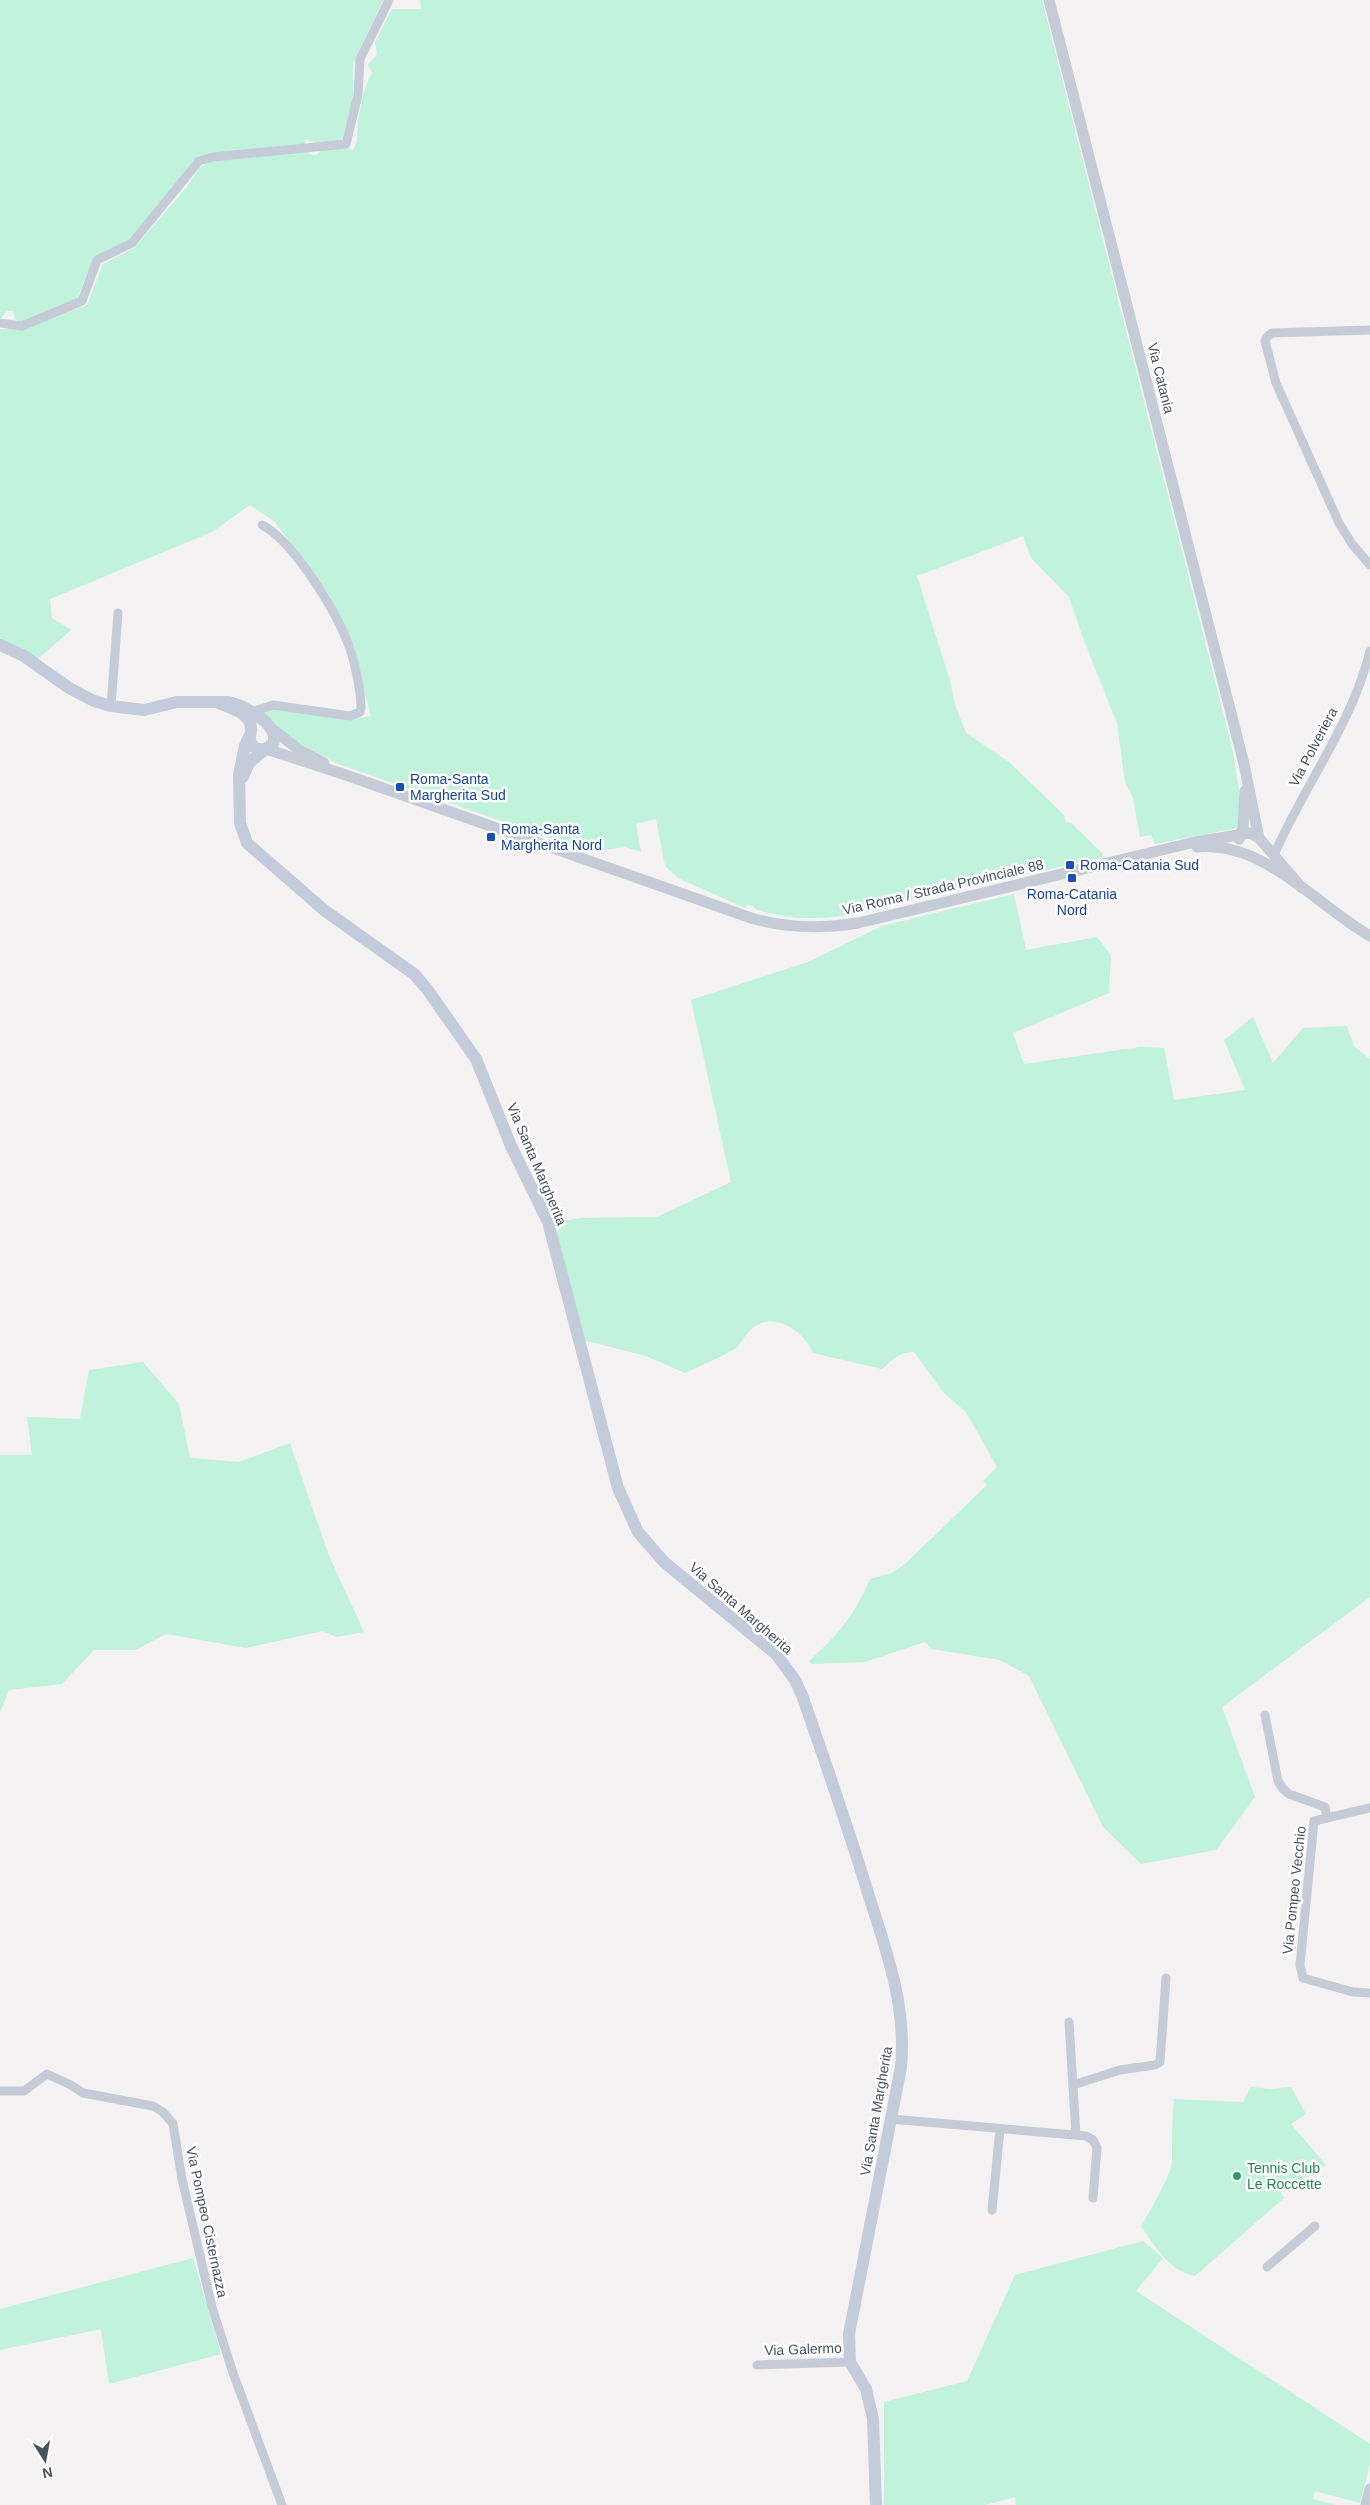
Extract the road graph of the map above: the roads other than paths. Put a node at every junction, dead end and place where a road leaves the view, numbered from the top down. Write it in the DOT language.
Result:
graph roads {
  1 [pos="389,0"];
  2 [pos="1049,0"];
  3 [pos="0,323"];
  4 [pos="1370,330"];
  5 [pos="262,525"];
  6 [pos="1370,565"];
  7 [pos="118,613"];
  8 [pos="0,645"];
  9 [pos="1370,651"];
  10 [pos="218,703"];
  11 [pos="111,706"];
  12 [pos="252,712"];
  13 [pos="269,727"];
  14 [pos="250,734"];
  15 [pos="265,750"];
  16 [pos="1244,764"];
  17 [pos="343,774"];
  18 [pos="239,791"];
  19 [pos="1242,835"];
  20 [pos="1260,839"];
  21 [pos="1164,850"];
  22 [pos="1243,854"];
  23 [pos="1274,855"];
  24 [pos="1302,888"];
  25 [pos="1370,936"];
  26 [pos="1265,1715"];
  27 [pos="1370,1808"];
  28 [pos="1327,1818"];
  29 [pos="1166,1978"];
  30 [pos="1370,1993"];
  31 [pos="1069,2022"];
  32 [pos="1073,2085"];
  33 [pos="0,2091"];
  34 [pos="891,2119"];
  35 [pos="1000,2129"];
  36 [pos="1076,2135"];
  37 [pos="1093,2198"];
  38 [pos="992,2210"];
  39 [pos="1315,2226"];
  40 [pos="1267,2267"];
  41 [pos="850,2362"];
  42 [pos="757,2365"];
  43 [pos="1370,2489"];
  44 [pos="282,2505"];
  45 [pos="876,2505"];
  46 [pos="1366,2505"];
  1 -- 3 [label="street"];
  2 -- 16 [label="street, Via Catania"];
  4 -- 6 [label="street"];
  5 -- 12 [label="street"];
  7 -- 11 [label="street"];
  8 -- 11 [label="main road"];
  9 -- 23 [label="street, Via Polveriera"];
  10 -- 11 [label="main road"];
  10 -- 12 [label="main road"];
  10 -- 14 [label="main road"];
  12 -- 13 [label="main road"];
  13 -- 14 [label="main road"];
  13 -- 15 [label="main road"];
  13 -- 17 [label="street"];
  14 -- 15 [label="main road"];
  14 -- 18 [label="main road"];
  15 -- 17 [label="street"];
  15 -- 18 [label="main road"];
  16 -- 19 [label="street"];
  16 -- 20 [label="street"];
  17 -- 21 [label="street, Via Roma / Strada Provinciale 88"];
  18 -- 34 [label="main road, Via Santa Margherita"];
  19 -- 20 [label="street"];
  19 -- 21 [label="street"];
  19 -- 22 [label="street"];
  20 -- 22 [label="street"];
  20 -- 23 [label="street"];
  21 -- 22 [label="street"];
  22 -- 24 [label="street"];
  23 -- 24 [label="street"];
  24 -- 25 [label="street"];
  26 -- 28 [label="street"];
  27 -- 28 [label="street, Via Pompeo Vecchio"];
  28 -- 30 [label="street, Via Pompeo Vecchio"];
  29 -- 32 [label="street"];
  31 -- 32 [label="street"];
  32 -- 36 [label="street"];
  33 -- 44 [label="street, Via Pompeo Cisternazza"];
  34 -- 35 [label="street"];
  34 -- 41 [label="main road, Via Santa Margherita"];
  35 -- 36 [label="street"];
  35 -- 38 [label="street"];
  36 -- 37 [label="street"];
  39 -- 40 [label="street"];
  41 -- 42 [label="street, Via Galermo"];
  41 -- 45 [label="main road, Via Santa Margherita"];
  43 -- 46 [label="street"];
}
